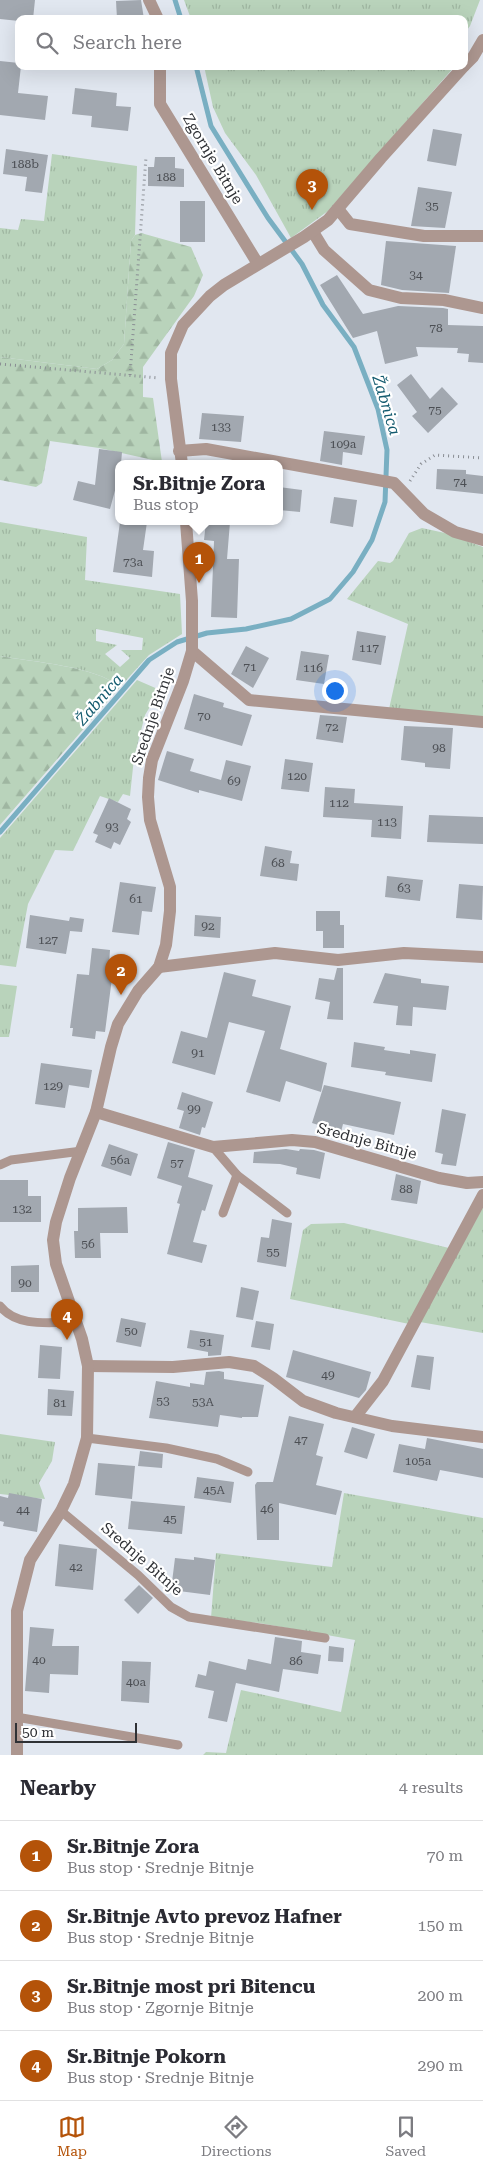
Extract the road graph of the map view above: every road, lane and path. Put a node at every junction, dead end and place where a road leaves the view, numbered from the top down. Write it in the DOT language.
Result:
graph roads {
  1 [pos="149,0"];
  2 [pos="156,15"];
  3 [pos="483,40"];
  4 [pos="468,61"];
  5 [pos="160,70"];
  6 [pos="460,70"];
  7 [pos="146,157"];
  8 [pos="338,209"];
  9 [pos="308,235"];
  10 [pos="483,236"];
  11 [pos="258,264"];
  12 [pos="483,308"];
  13 [pos="0,364"];
  14 [pos="130,376"];
  15 [pos="171,379"];
  16 [pos="179,451"];
  17 [pos="483,458"];
  18 [pos="181,460"];
  19 [pos="266,460"];
  20 [pos="283,463"];
  21 [pos="398,487"];
  22 [pos="186,525"];
  23 [pos="483,540"];
  24 [pos="192,651"];
  25 [pos="483,722"];
  26 [pos="483,957"];
  27 [pos="158,967"];
  28 [pos="96,1112"];
  29 [pos="213,1147"];
  30 [pos="82,1151"];
  31 [pos="0,1165"];
  32 [pos="237,1175"];
  33 [pos="483,1182"];
  34 [pos="483,1195"];
  35 [pos="223,1213"];
  36 [pos="287,1213"];
  37 [pos="0,1306"];
  38 [pos="76,1322"];
  39 [pos="88,1366"];
  40 [pos="355,1417"];
  41 [pos="87,1438"];
  42 [pos="483,1438"];
  43 [pos="248,1472"];
  44 [pos="61,1510"];
  45 [pos="325,1638"];
  46 [pos="16,1717"];
  47 [pos="178,1745"];
  48 [pos="16,1755"];
  1 -- 2 [label="street"];
  3 -- 4 [label="street"];
  5 -- 11 [label="street, Zgornje Bitnje"];
  6 -- 8 [label="street"];
  7 -- 14 [label="path"];
  8 -- 9 [label="street"];
  8 -- 10 [label="street"];
  9 -- 11 [label="street"];
  9 -- 12 [label="street"];
  11 -- 15 [label="street"];
  13 -- 14 [label="path"];
  14 -- 15 [label="path"];
  15 -- 16 [label="street"];
  16 -- 18 [label="street"];
  16 -- 19 [label="street"];
  17 -- 21 [label="path"];
  20 -- 21 [label="street"];
  21 -- 23 [label="street"];
  22 -- 24 [label="street"];
  24 -- 25 [label="street"];
  24 -- 27 [label="street, Srednje Bitnje"];
  26 -- 27 [label="street"];
  27 -- 28 [label="street, Srednje Bitnje"];
  28 -- 29 [label="street, Srednje Bitnje"];
  28 -- 30 [label="street, Srednje Bitnje"];
  29 -- 32 [label="lane"];
  29 -- 33 [label="street, Srednje Bitnje"];
  30 -- 31 [label="lane"];
  30 -- 38 [label="street, Srednje Bitnje"];
  32 -- 35 [label="lane"];
  32 -- 36 [label="lane"];
  34 -- 40 [label="street"];
  37 -- 38 [label="lane"];
  38 -- 39 [label="street, Srednje Bitnje"];
  39 -- 40 [label="street"];
  39 -- 41 [label="street, Srednje Bitnje"];
  40 -- 42 [label="street"];
  41 -- 43 [label="lane"];
  41 -- 44 [label="street, Srednje Bitnje"];
  44 -- 45 [label="lane, Srednje Bitnje"];
  44 -- 46 [label="street, Srednje Bitnje"];
  46 -- 47 [label="lane"];
  46 -- 48 [label="street, Srednje Bitnje"];
}
